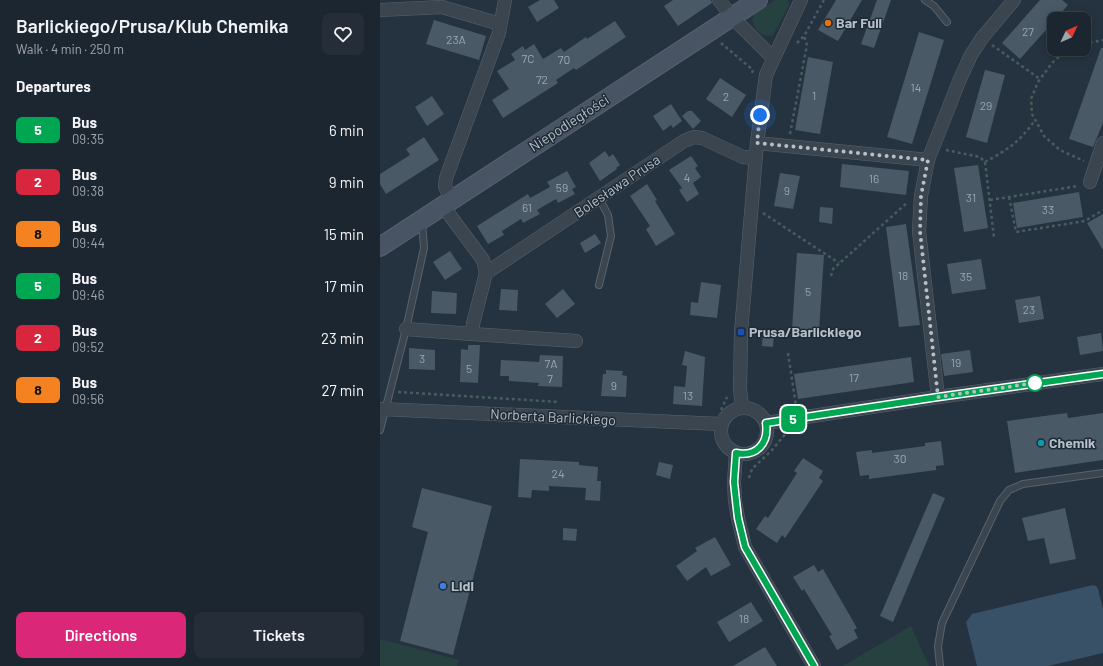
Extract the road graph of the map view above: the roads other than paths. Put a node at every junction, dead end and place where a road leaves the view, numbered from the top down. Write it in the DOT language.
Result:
graph roads {
  1 [pos="505,0"];
  2 [pos="719,0"];
  3 [pos="758,0"];
  4 [pos="801,0"];
  5 [pos="925,0"];
  6 [pos="1014,0"];
  7 [pos="380,10"];
  8 [pos="732,17"];
  9 [pos="947,22"];
  10 [pos="500,24"];
  11 [pos="773,58"];
  12 [pos="757,143"];
  13 [pos="1103,143"];
  14 [pos="755,158"];
  15 [pos="928,160"];
  16 [pos="1090,182"];
  17 [pos="599,198"];
  18 [pos="447,203"];
  19 [pos="422,220"];
  20 [pos="380,247"];
  21 [pos="486,273"];
  22 [pos="599,285"];
  23 [pos="406,329"];
  24 [pos="472,334"];
  25 [pos="576,341"];
  26 [pos="1103,374"];
  27 [pos="938,397"];
  28 [pos="742,407"];
  29 [pos="382,409"];
  30 [pos="720,418"];
  31 [pos="766,423"];
  32 [pos="380,430"];
  33 [pos="736,453"];
  34 [pos="1103,473"];
  35 [pos="814,666"];
  36 [pos="940,666"];
  1 -- 10 [label="street"];
  2 -- 8 [label="street"];
  3 -- 8 [label="street, Niepodległości"];
  4 -- 11 [label="street"];
  5 -- 9 [label="lane"];
  6 -- 15 [label="street"];
  7 -- 10 [label="street"];
  8 -- 11 [label="street"];
  8 -- 18 [label="street, Niepodległości"];
  10 -- 18 [label="street"];
  11 -- 12 [label="street"];
  12 -- 14 [label="street"];
  12 -- 15 [label="street"];
  13 -- 16 [label="street"];
  14 -- 17 [label="street, Bolesława Prusa"];
  14 -- 28 [label="street"];
  15 -- 27 [label="street"];
  17 -- 21 [label="street, Bolesława Prusa"];
  17 -- 22 [label="lane"];
  18 -- 19 [label="street, Niepodległości"];
  18 -- 21 [label="street"];
  19 -- 20 [label="street, Niepodległości"];
  19 -- 23 [label="lane"];
  21 -- 24 [label="street"];
  23 -- 24 [label="street"];
  23 -- 29 [label="lane"];
  24 -- 25 [label="street"];
  26 -- 27 [label="street"];
  27 -- 31 [label="street"];
  28 -- 30 [label="street"];
  28 -- 31 [label="street"];
  29 -- 30 [label="street, Norberta Barlickiego"];
  29 -- 32 [label="lane"];
  30 -- 33 [label="street"];
  31 -- 33 [label="street"];
  33 -- 35 [label="street"];
  34 -- 36 [label="lane"];
}
